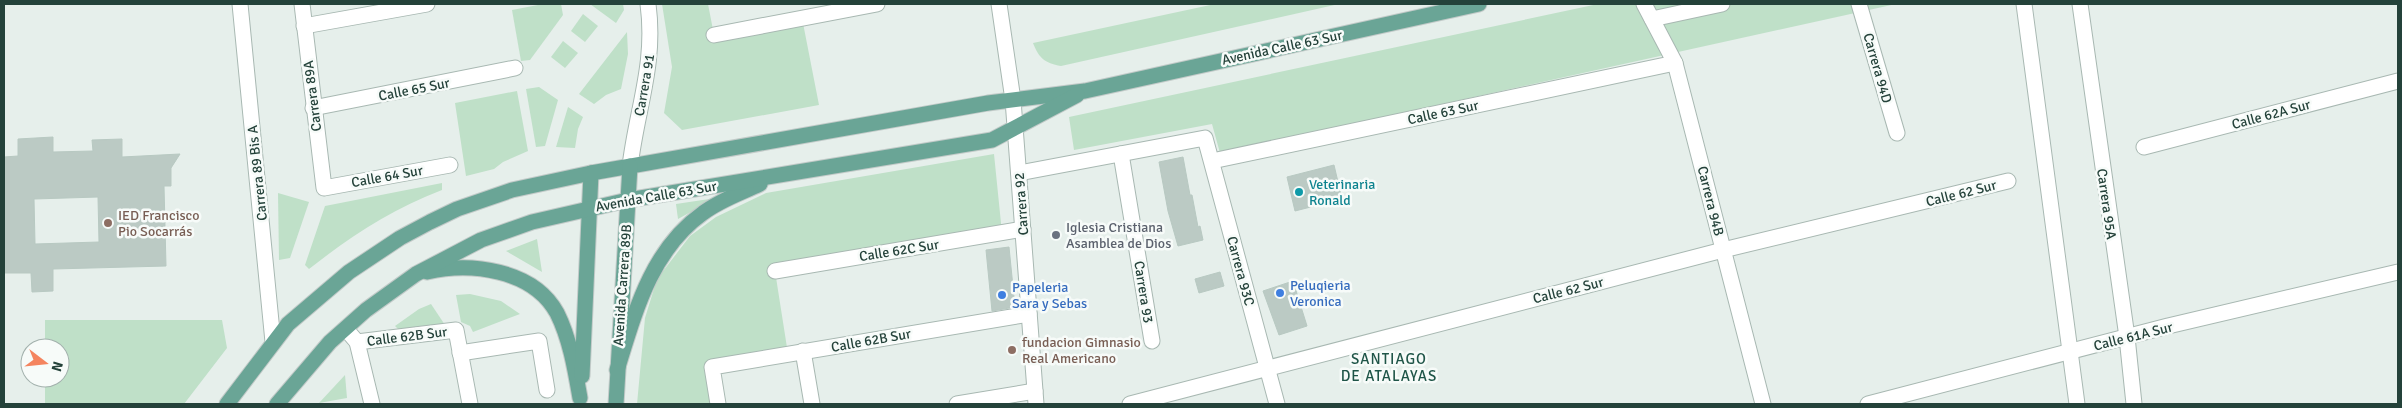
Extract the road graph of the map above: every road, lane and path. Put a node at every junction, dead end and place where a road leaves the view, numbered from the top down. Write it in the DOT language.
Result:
graph roads {
  1 [pos="240,4"];
  2 [pos="302,4"];
  3 [pos="427,4"];
  4 [pos="648,4"];
  5 [pos="877,4"];
  6 [pos="999,4"];
  7 [pos="1479,4"];
  8 [pos="1644,4"];
  9 [pos="1722,4"];
  10 [pos="1859,4"];
  11 [pos="2024,4"];
  12 [pos="2080,4"];
  13 [pos="1652,19"];
  14 [pos="304,26"];
  15 [pos="714,35"];
  16 [pos="1675,63"];
  17 [pos="515,68"];
  18 [pos="2398,81"];
  19 [pos="1085,91"];
  20 [pos="1013,100"];
  21 [pos="313,108"];
  22 [pos="1015,128"];
  23 [pos="1897,133"];
  24 [pos="2144,148"];
  25 [pos="1121,154"];
  26 [pos="1212,161"];
  27 [pos="450,165"];
  28 [pos="630,166"];
  29 [pos="591,172"];
  30 [pos="1019,173"];
  31 [pos="780,175"];
  32 [pos="2008,181"];
  33 [pos="324,188"];
  34 [pos="628,200"];
  35 [pos="590,208"];
  36 [pos="1023,228"];
  37 [pos="1723,250"];
  38 [pos="775,271"];
  39 [pos="2398,272"];
  40 [pos="416,274"];
  41 [pos="1029,314"];
  42 [pos="344,328"];
  43 [pos="2127,337"];
  44 [pos="273,342"];
  45 [pos="357,342"];
  46 [pos="1152,342"];
  47 [pos="803,351"];
  48 [pos="460,352"];
  49 [pos="2070,352"];
  50 [pos="1268,367"];
  51 [pos="617,370"];
  52 [pos="547,390"];
  53 [pos="1035,398"];
  54 [pos="580,401"];
  55 [pos="227,404"];
  56 [pos="277,404"];
  57 [pos="372,404"];
  58 [pos="470,404"];
  59 [pos="616,404"];
  60 [pos="718,404"];
  61 [pos="812,404"];
  62 [pos="957,404"];
  63 [pos="1130,404"];
  64 [pos="1278,404"];
  65 [pos="1763,404"];
  66 [pos="1868,404"];
  67 [pos="2078,404"];
  68 [pos="2134,404"];
  1 -- 44 [label="street, Carrera 89 Bis A"];
  2 -- 14 [label="street, Carrera 89A"];
  3 -- 14 [label="street"];
  4 -- 28 [label="street, Carrera 91"];
  5 -- 15 [label="street"];
  6 -- 20 [label="street, Carrera 92"];
  7 -- 19 [label="main road, Avenida Calle 63 Sur"];
  8 -- 13 [label="street, Carrera 94B"];
  9 -- 13 [label="street"];
  10 -- 23 [label="street, Carrera 94D"];
  11 -- 49 [label="street"];
  12 -- 43 [label="street, Carrera 95A"];
  13 -- 16 [label="street, Carrera 94B"];
  14 -- 21 [label="street, Carrera 89A"];
  16 -- 26 [label="street, Calle 63 Sur"];
  16 -- 37 [label="street, Carrera 94B"];
  17 -- 21 [label="street, Calle 65 Sur"];
  18 -- 24 [label="street, Calle 62A Sur"];
  19 -- 20 [label="main road, Avenida Calle 63 Sur"];
  19 -- 22 [label="main road, Avenida Calle 63 Sur"];
  20 -- 22 [label="street, Carrera 92"];
  20 -- 28 [label="main road, Avenida Calle 63 Sur"];
  21 -- 33 [label="street, Carrera 89A"];
  22 -- 30 [label="street, Carrera 92"];
  22 -- 31 [label="main road, Avenida Calle 63 Sur"];
  25 -- 26 [label="street, Carrera 93C"];
  25 -- 30 [label="street"];
  25 -- 46 [label="street, Carrera 93"];
  26 -- 50 [label="street, Carrera 93C"];
  27 -- 33 [label="street, Calle 64 Sur"];
  28 -- 29 [label="main road, Avenida Calle 63 Sur"];
  28 -- 34 [label="main road, Avenida Carrera 89B"];
  29 -- 35 [label="main road"];
  29 -- 44 [label="main road, Avenida Calle 63 Sur"];
  30 -- 36 [label="street, Carrera 92"];
  31 -- 34 [label="main road, Avenida Calle 63 Sur"];
  31 -- 51 [label="main road"];
  32 -- 37 [label="street, Calle 62 Sur"];
  34 -- 35 [label="main road, Avenida Calle 63 Sur"];
  34 -- 51 [label="main road, Avenida Carrera 89B"];
  35 -- 40 [label="main road, Avenida Calle 63 Sur"];
  35 -- 54 [label="main road"];
  36 -- 38 [label="street, Calle 62C Sur"];
  36 -- 41 [label="street, Carrera 92"];
  37 -- 50 [label="street, Calle 62 Sur"];
  37 -- 65 [label="street, Carrera 94B"];
  39 -- 43 [label="street, Calle 61A Sur"];
  40 -- 42 [label="main road, Avenida Calle 63 Sur"];
  40 -- 54 [label="main road"];
  41 -- 47 [label="street, Calle 62B Sur"];
  41 -- 53 [label="street, Carrera 92"];
  42 -- 45 [label="street"];
  42 -- 56 [label="main road, Avenida Calle 63 Sur"];
  43 -- 49 [label="street, Calle 61A Sur"];
  43 -- 68 [label="street, Carrera 95A"];
  44 -- 55 [label="main road, Avenida Calle 63 Sur"];
  45 -- 48 [label="street, Calle 62B Sur"];
  45 -- 57 [label="street"];
  47 -- 60 [label="street, Calle 62B Sur"];
  47 -- 61 [label="street"];
  48 -- 52 [label="street, Calle 62B Sur"];
  48 -- 58 [label="street"];
  49 -- 66 [label="street, Calle 61A Sur"];
  49 -- 67 [label="street"];
  50 -- 63 [label="street, Calle 62 Sur"];
  50 -- 64 [label="street, Carrera 93C"];
  51 -- 59 [label="main road, Avenida Carrera 89B"];
  53 -- 62 [label="street"];
}
